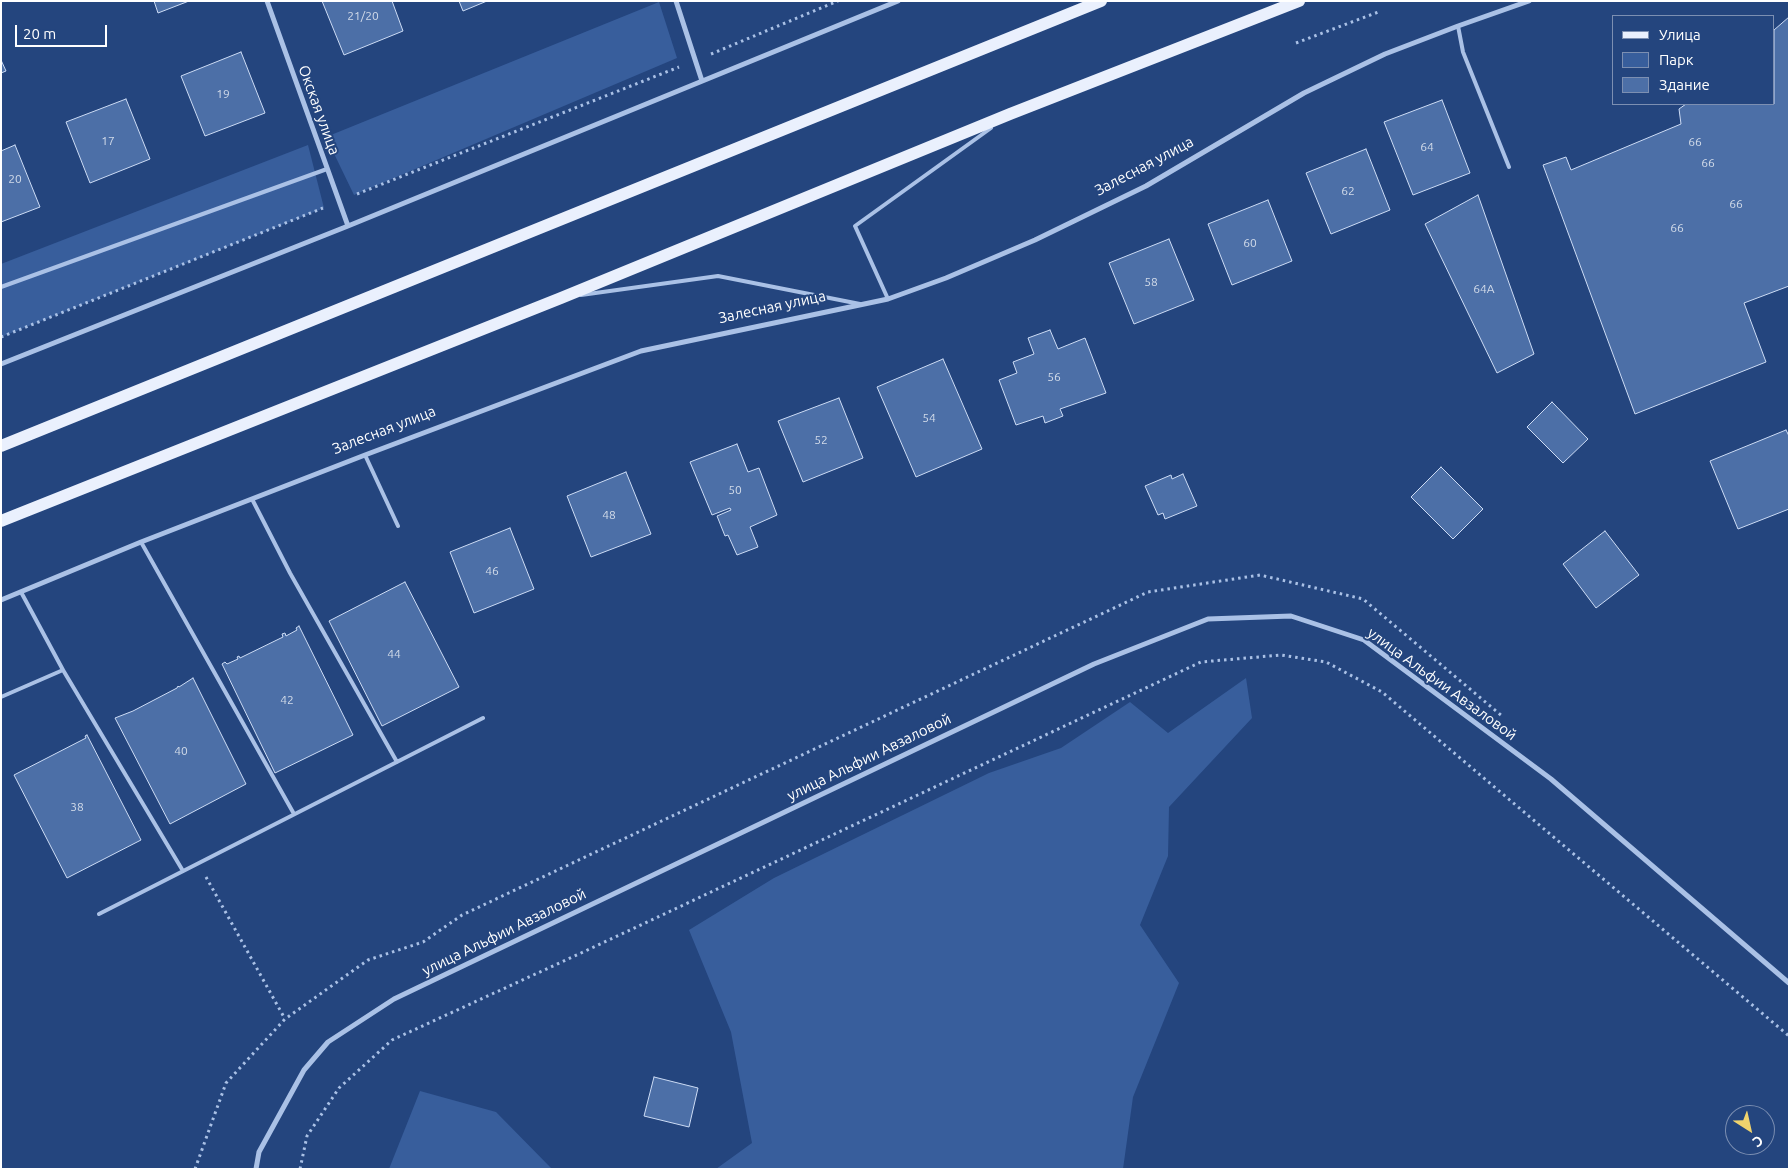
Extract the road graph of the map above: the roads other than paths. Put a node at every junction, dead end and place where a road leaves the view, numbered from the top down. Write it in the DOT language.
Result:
graph roads {
  1 [pos="267,1"];
  2 [pos="676,1"];
  3 [pos="898,1"];
  4 [pos="1102,1"];
  5 [pos="1299,1"];
  6 [pos="1529,1"];
  7 [pos="1458,26"];
  8 [pos="702,81"];
  9 [pos="1010,114"];
  10 [pos="1509,167"];
  11 [pos="327,168"];
  12 [pos="348,226"];
  13 [pos="1,287"];
  14 [pos="561,298"];
  15 [pos="888,299"];
  16 [pos="862,305"];
  17 [pos="1,364"];
  18 [pos="1,446"];
  19 [pos="365,455"];
  20 [pos="252,499"];
  21 [pos="1,521"];
  22 [pos="398,526"];
  23 [pos="141,542"];
  24 [pos="21,592"];
  25 [pos="1,600"];
  26 [pos="63,670"];
  27 [pos="1,697"];
  28 [pos="483,718"];
  29 [pos="397,762"];
  30 [pos="294,814"];
  31 [pos="183,871"];
  32 [pos="99,914"];
  33 [pos="1789,983"];
  34 [pos="256,1169"];
  1 -- 11 [label="street, Окская улица"];
  2 -- 8 [label="street"];
  3 -- 8 [label="street"];
  4 -- 18 [label="main road"];
  5 -- 9 [label="main road"];
  6 -- 7 [label="street, Залесная улица"];
  7 -- 10 [label="lane"];
  7 -- 15 [label="street, Залесная улица"];
  8 -- 12 [label="street"];
  9 -- 14 [label="main road"];
  9 -- 15 [label="lane"];
  11 -- 12 [label="street, Окская улица"];
  11 -- 13 [label="lane"];
  12 -- 17 [label="street"];
  14 -- 16 [label="lane"];
  14 -- 21 [label="main road"];
  15 -- 16 [label="street, Залесная улица"];
  16 -- 19 [label="street, Залесная улица"];
  19 -- 20 [label="street, Залесная улица"];
  19 -- 22 [label="lane"];
  20 -- 23 [label="street, Залесная улица"];
  20 -- 29 [label="lane"];
  23 -- 24 [label="street, Залесная улица"];
  23 -- 30 [label="lane"];
  24 -- 25 [label="street, Залесная улица"];
  24 -- 26 [label="lane"];
  26 -- 27 [label="lane"];
  26 -- 31 [label="lane"];
  28 -- 29 [label="lane"];
  29 -- 30 [label="lane"];
  30 -- 31 [label="lane"];
  31 -- 32 [label="lane"];
  33 -- 34 [label="street, улица Альфии Авзаловой"];
}
